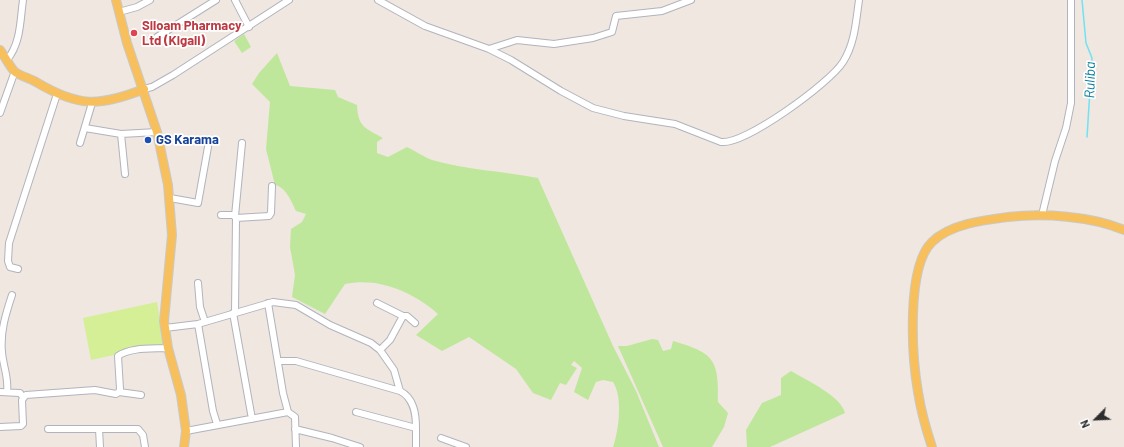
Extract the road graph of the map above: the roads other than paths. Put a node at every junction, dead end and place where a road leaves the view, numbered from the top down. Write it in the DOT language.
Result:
graph roads {
  1 [pos="23,0"];
  2 [pos="116,0"];
  3 [pos="150,0"];
  4 [pos="216,0"];
  5 [pos="235,0"];
  6 [pos="289,0"];
  7 [pos="378,0"];
  8 [pos="691,0"];
  9 [pos="859,0"];
  10 [pos="1070,0"];
  11 [pos="119,12"];
  12 [pos="249,27"];
  13 [pos="157,37"];
  14 [pos="489,49"];
  15 [pos="0,50"];
  16 [pos="7,60"];
  17 [pos="14,71"];
  18 [pos="144,89"];
  19 [pos="3,94"];
  20 [pos="57,94"];
  21 [pos="92,103"];
  22 [pos="0,113"];
  23 [pos="85,128"];
  24 [pos="157,132"];
  25 [pos="121,134"];
  26 [pos="80,143"];
  27 [pos="242,143"];
  28 [pos="208,147"];
  29 [pos="125,174"];
  30 [pos="272,186"];
  31 [pos="170,198"];
  32 [pos="221,215"];
  33 [pos="1042,215"];
  34 [pos="236,217"];
  35 [pos="1124,230"];
  36 [pos="18,269"];
  37 [pos="198,283"];
  38 [pos="12,295"];
  39 [pos="377,302"];
  40 [pos="268,303"];
  41 [pos="234,313"];
  42 [pos="403,316"];
  43 [pos="205,322"];
  44 [pos="415,322"];
  45 [pos="198,324"];
  46 [pos="165,328"];
  47 [pos="168,348"];
  48 [pos="380,350"];
  49 [pos="278,361"];
  50 [pos="400,391"];
  51 [pos="0,392"];
  52 [pos="7,392"];
  53 [pos="119,392"];
  54 [pos="141,395"];
  55 [pos="23,397"];
  56 [pos="288,412"];
  57 [pos="356,412"];
  58 [pos="252,419"];
  59 [pos="217,424"];
  60 [pos="0,427"];
  61 [pos="99,428"];
  62 [pos="416,428"];
  63 [pos="48,429"];
  64 [pos="295,429"];
  65 [pos="186,431"];
  66 [pos="441,438"];
  67 [pos="100,447"];
  68 [pos="145,447"];
  69 [pos="184,447"];
  70 [pos="296,447"];
  71 [pos="360,447"];
  72 [pos="416,447"];
  73 [pos="466,447"];
  74 [pos="932,447"];
  1 -- 16 [label="street"];
  2 -- 11 [label="main road"];
  3 -- 11 [label="street"];
  4 -- 13 [label="street"];
  5 -- 12 [label="street"];
  6 -- 12 [label="street"];
  7 -- 14 [label="street"];
  8 -- 14 [label="street"];
  9 -- 14 [label="street"];
  10 -- 33 [label="street"];
  11 -- 18 [label="main road"];
  12 -- 18 [label="street"];
  15 -- 16 [label="main road"];
  16 -- 17 [label="main road"];
  17 -- 19 [label="street"];
  17 -- 20 [label="main road"];
  18 -- 21 [label="main road"];
  18 -- 24 [label="main road"];
  19 -- 22 [label="street"];
  20 -- 21 [label="main road"];
  20 -- 36 [label="street"];
  21 -- 23 [label="street"];
  23 -- 25 [label="street"];
  23 -- 26 [label="street"];
  24 -- 25 [label="street"];
  24 -- 31 [label="main road"];
  25 -- 29 [label="street"];
  27 -- 34 [label="street"];
  28 -- 31 [label="street"];
  30 -- 34 [label="street"];
  31 -- 46 [label="main road"];
  32 -- 34 [label="street"];
  33 -- 35 [label="main road"];
  33 -- 74 [label="main road"];
  34 -- 41 [label="street"];
  37 -- 43 [label="street"];
  38 -- 52 [label="street"];
  39 -- 42 [label="street"];
  40 -- 41 [label="street"];
  40 -- 48 [label="street"];
  40 -- 49 [label="street"];
  41 -- 43 [label="street"];
  41 -- 58 [label="street"];
  42 -- 44 [label="street"];
  42 -- 48 [label="street"];
  43 -- 45 [label="street"];
  45 -- 46 [label="street"];
  45 -- 59 [label="street"];
  46 -- 47 [label="main road"];
  47 -- 53 [label="street"];
  47 -- 65 [label="main road"];
  48 -- 50 [label="street"];
  49 -- 50 [label="street"];
  49 -- 56 [label="street"];
  50 -- 62 [label="street"];
  51 -- 52 [label="street"];
  52 -- 55 [label="street"];
  53 -- 54 [label="street"];
  53 -- 55 [label="street"];
  55 -- 60 [label="street"];
  56 -- 58 [label="street"];
  56 -- 64 [label="street"];
  57 -- 62 [label="street"];
  58 -- 59 [label="street"];
  59 -- 65 [label="street"];
  61 -- 63 [label="street"];
  61 -- 67 [label="street"];
  61 -- 68 [label="street"];
  62 -- 72 [label="street"];
  64 -- 70 [label="street"];
  64 -- 71 [label="street"];
  65 -- 69 [label="main road"];
  66 -- 73 [label="street"];
}
